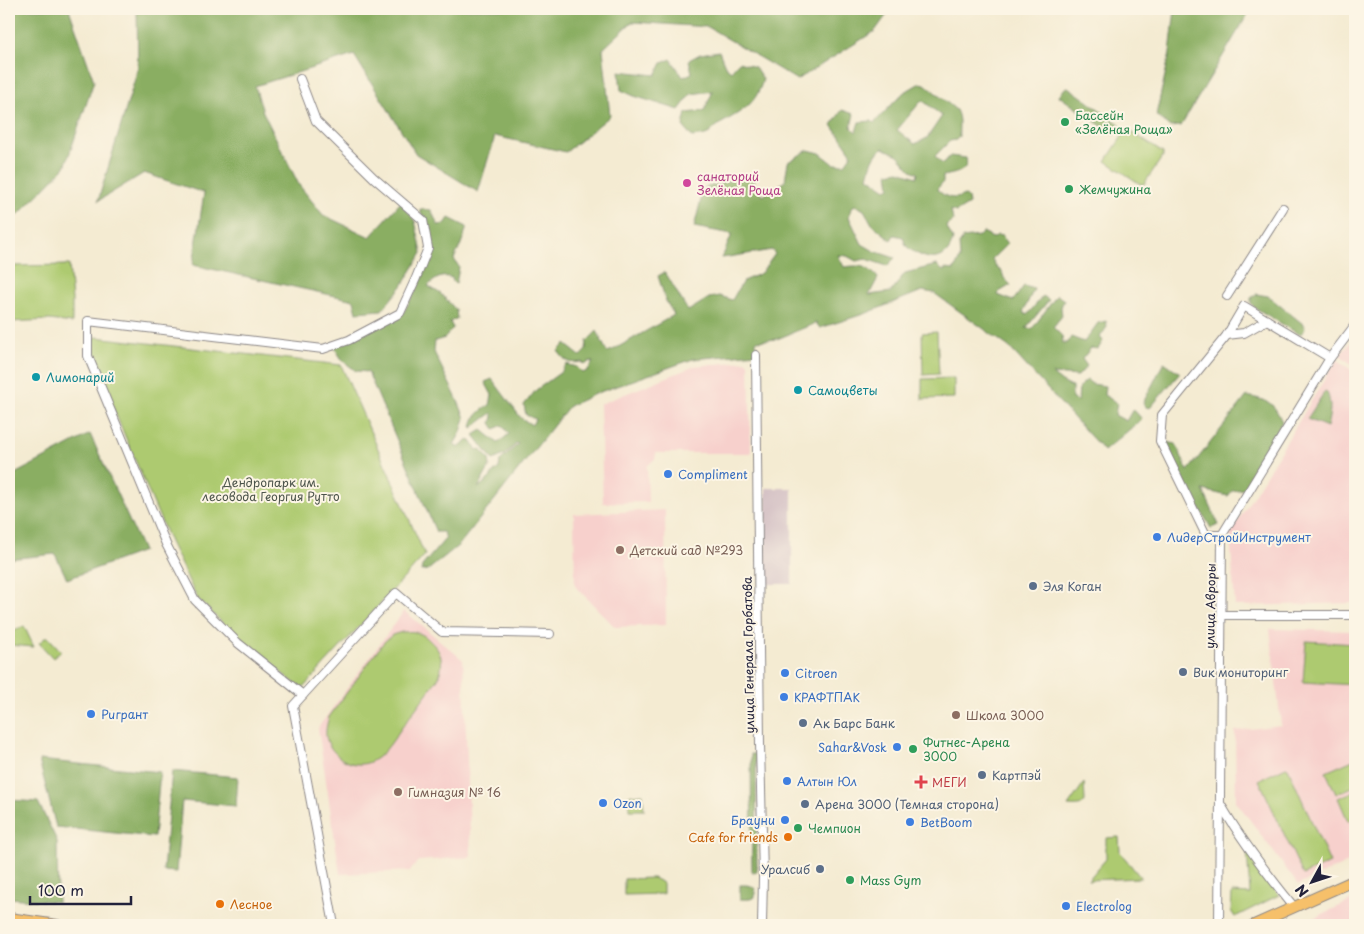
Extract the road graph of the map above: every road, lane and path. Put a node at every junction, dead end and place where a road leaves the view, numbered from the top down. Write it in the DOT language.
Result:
graph roads {
  1 [pos="300,80"];
  2 [pos="1283,208"];
  3 [pos="1227,296"];
  4 [pos="1267,320"];
  5 [pos="1355,326"];
  6 [pos="1227,335"];
  7 [pos="756,355"];
  8 [pos="1330,358"];
  9 [pos="1222,535"];
  10 [pos="1355,615"];
  11 [pos="1222,616"];
  12 [pos="550,634"];
  13 [pos="303,695"];
  14 [pos="1220,804"];
  15 [pos="1355,880"];
  16 [pos="1294,907"];
  17 [pos="9,918"];
  18 [pos="52,925"];
  19 [pos="334,925"];
  20 [pos="762,925"];
  21 [pos="1219,925"];
  22 [pos="1254,925"];
  1 -- 13 [label="street"];
  2 -- 3 [label="street"];
  4 -- 6 [label="street"];
  4 -- 6 [label="street"];
  4 -- 8 [label="street"];
  5 -- 8 [label="street"];
  6 -- 9 [label="street"];
  7 -- 20 [label="street, улица Генерала Горбатова"];
  8 -- 9 [label="street"];
  9 -- 11 [label="street, улица Авроры"];
  10 -- 11 [label="street"];
  11 -- 14 [label="street, улица Авроры"];
  12 -- 13 [label="street"];
  13 -- 19 [label="street"];
  14 -- 16 [label="street"];
  14 -- 21 [label="street, улица Авроры"];
  15 -- 16 [label="main road"];
  16 -- 22 [label="main road"];
  17 -- 18 [label="main road"];
}
